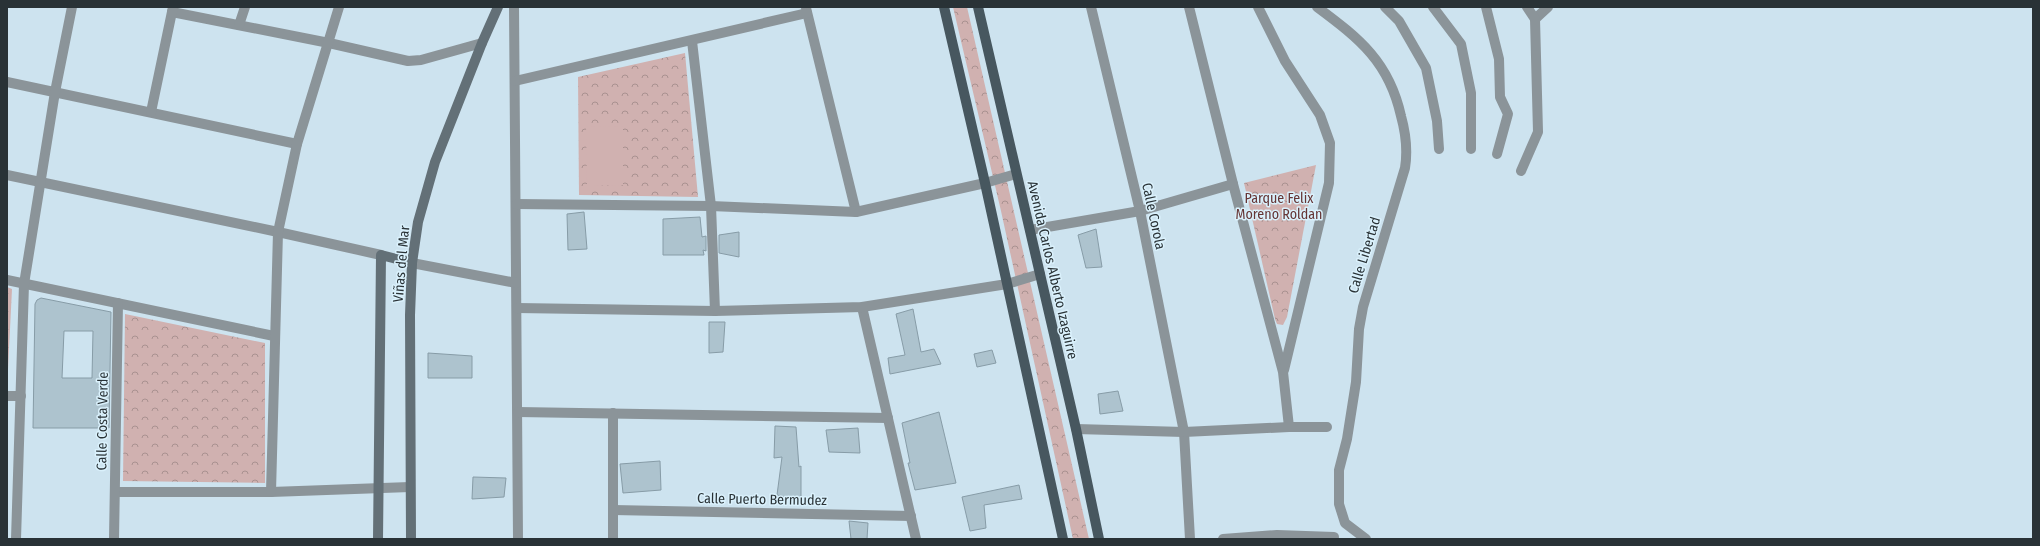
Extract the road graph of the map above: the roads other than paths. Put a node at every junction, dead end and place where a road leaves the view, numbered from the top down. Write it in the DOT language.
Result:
graph roads {
  1 [pos="72,7"];
  2 [pos="245,7"];
  3 [pos="339,7"];
  4 [pos="498,7"];
  5 [pos="514,7"];
  6 [pos="944,7"];
  7 [pos="978,7"];
  8 [pos="1091,7"];
  9 [pos="1189,7"];
  10 [pos="1258,7"];
  11 [pos="1317,7"];
  12 [pos="1385,7"];
  13 [pos="1433,7"];
  14 [pos="1486,7"];
  15 [pos="1527,7"];
  16 [pos="1548,7"];
  17 [pos="173,10"];
  18 [pos="806,10"];
  19 [pos="1535,19"];
  20 [pos="239,26"];
  21 [pos="692,41"];
  22 [pos="329,43"];
  23 [pos="482,43"];
  24 [pos="515,81"];
  25 [pos="7,82"];
  26 [pos="54,92"];
  27 [pos="151,112"];
  28 [pos="297,144"];
  29 [pos="1471,149"];
  30 [pos="1439,150"];
  31 [pos="1497,154"];
  32 [pos="1522,171"];
  33 [pos="1016,174"];
  34 [pos="7,175"];
  35 [pos="41,182"];
  36 [pos="985,184"];
  37 [pos="1233,184"];
  38 [pos="516,204"];
  39 [pos="711,206"];
  40 [pos="1140,211"];
  41 [pos="856,212"];
  42 [pos="1030,230"];
  43 [pos="278,232"];
  44 [pos="381,255"];
  45 [pos="412,263"];
  46 [pos="1040,274"];
  47 [pos="7,280"];
  48 [pos="516,283"];
  49 [pos="24,284"];
  50 [pos="1007,284"];
  51 [pos="118,303"];
  52 [pos="862,307"];
  53 [pos="517,308"];
  54 [pos="715,311"];
  55 [pos="274,336"];
  56 [pos="1283,372"];
  57 [pos="7,396"];
  58 [pos="21,396"];
  59 [pos="518,412"];
  60 [pos="613,413"];
  61 [pos="888,418"];
  62 [pos="1289,427"];
  63 [pos="1328,427"];
  64 [pos="1076,430"];
  65 [pos="1184,432"];
  66 [pos="410,487"];
  67 [pos="378,488"];
  68 [pos="12,492"];
  69 [pos="115,492"];
  70 [pos="271,492"];
  71 [pos="613,510"];
  72 [pos="911,516"];
  73 [pos="1345,523"];
  74 [pos="1334,538"];
  75 [pos="16,539"];
  76 [pos="114,539"];
  77 [pos="378,539"];
  78 [pos="411,539"];
  79 [pos="518,539"];
  80 [pos="613,539"];
  81 [pos="916,539"];
  82 [pos="1063,539"];
  83 [pos="1099,539"];
  84 [pos="1190,539"];
  85 [pos="1223,539"];
  86 [pos="1366,539"];
  1 -- 26 [label="street"];
  2 -- 20 [label="street"];
  3 -- 22 [label="street"];
  4 -- 23 [label="street, Viñas del Mar"];
  5 -- 24 [label="street"];
  6 -- 36 [label="main road"];
  7 -- 33 [label="main road, Avenida Carlos Alberto Izaguirre"];
  8 -- 40 [label="street, Calle Corola"];
  9 -- 37 [label="street"];
  10 -- 56 [label="street"];
  11 -- 73 [label="street, Calle Libertad"];
  12 -- 30 [label="street"];
  13 -- 29 [label="street"];
  14 -- 31 [label="street"];
  15 -- 19 [label="street"];
  16 -- 19 [label="street"];
  17 -- 20 [label="street"];
  17 -- 27 [label="street"];
  18 -- 21 [label="street"];
  18 -- 41 [label="street"];
  19 -- 32 [label="street"];
  20 -- 22 [label="street"];
  21 -- 24 [label="street"];
  21 -- 39 [label="street"];
  22 -- 23 [label="street"];
  22 -- 28 [label="street"];
  23 -- 45 [label="street, Viñas del Mar"];
  24 -- 38 [label="street"];
  25 -- 26 [label="street"];
  26 -- 27 [label="street"];
  26 -- 35 [label="street"];
  27 -- 28 [label="street"];
  28 -- 43 [label="street"];
  33 -- 36 [label="street"];
  33 -- 42 [label="main road, Avenida Carlos Alberto Izaguirre"];
  34 -- 35 [label="street"];
  35 -- 43 [label="street"];
  35 -- 49 [label="street"];
  36 -- 41 [label="street"];
  36 -- 50 [label="main road"];
  37 -- 40 [label="street"];
  37 -- 56 [label="street"];
  38 -- 39 [label="street"];
  38 -- 48 [label="street"];
  39 -- 41 [label="street"];
  39 -- 54 [label="street"];
  40 -- 42 [label="street"];
  40 -- 65 [label="street, Calle Corola"];
  42 -- 46 [label="main road, Avenida Carlos Alberto Izaguirre"];
  43 -- 44 [label="street"];
  43 -- 55 [label="street"];
  44 -- 45 [label="street"];
  44 -- 67 [label="street, Viñas del Mar"];
  45 -- 48 [label="street"];
  45 -- 66 [label="street, Viñas del Mar"];
  46 -- 50 [label="street"];
  46 -- 64 [label="main road, Avenida Carlos Alberto Izaguirre"];
  47 -- 49 [label="street"];
  48 -- 53 [label="street"];
  49 -- 51 [label="street"];
  49 -- 58 [label="street"];
  50 -- 52 [label="street"];
  50 -- 82 [label="main road"];
  51 -- 55 [label="street"];
  51 -- 69 [label="street, Calle Costa Verde"];
  52 -- 54 [label="street"];
  52 -- 61 [label="street"];
  53 -- 54 [label="street"];
  53 -- 59 [label="street"];
  55 -- 70 [label="street"];
  56 -- 62 [label="street"];
  57 -- 58 [label="street"];
  58 -- 68 [label="street"];
  59 -- 60 [label="street"];
  59 -- 79 [label="street"];
  60 -- 61 [label="street"];
  60 -- 71 [label="street"];
  61 -- 72 [label="street"];
  62 -- 63 [label="street"];
  62 -- 65 [label="street"];
  64 -- 65 [label="street"];
  64 -- 83 [label="main road, Avenida Carlos Alberto Izaguirre"];
  65 -- 84 [label="street, Calle Corola"];
  66 -- 67 [label="street"];
  66 -- 78 [label="street, Viñas del Mar"];
  67 -- 70 [label="street"];
  67 -- 77 [label="street, Viñas del Mar"];
  68 -- 75 [label="street"];
  69 -- 70 [label="street"];
  69 -- 76 [label="street, Calle Costa Verde"];
  71 -- 72 [label="street, Calle Puerto Bermudez"];
  71 -- 80 [label="street"];
  72 -- 81 [label="street"];
  73 -- 74 [label="street"];
  73 -- 86 [label="street"];
  74 -- 85 [label="street"];
}
